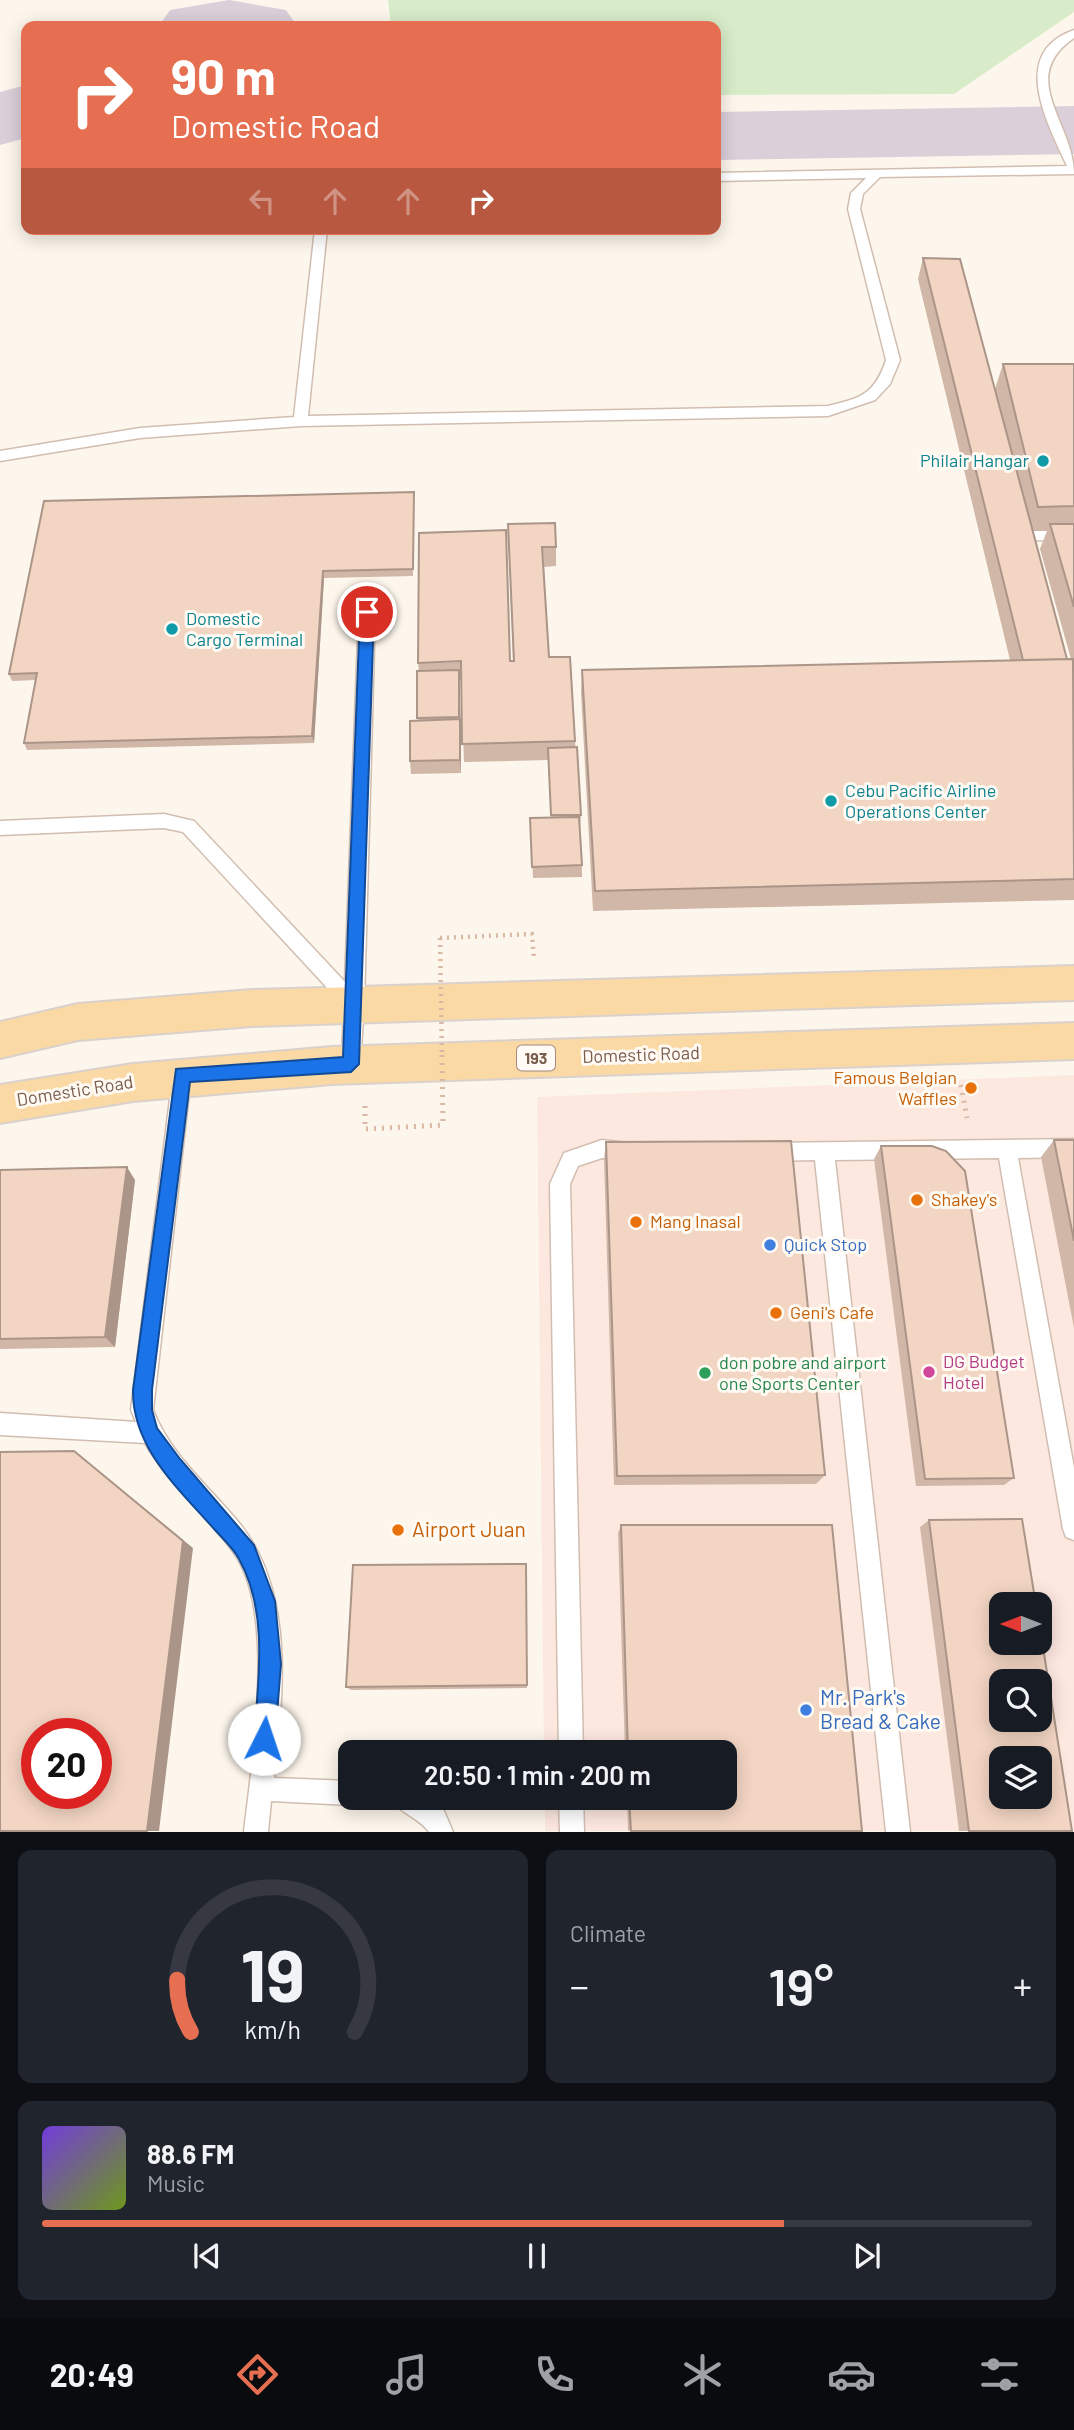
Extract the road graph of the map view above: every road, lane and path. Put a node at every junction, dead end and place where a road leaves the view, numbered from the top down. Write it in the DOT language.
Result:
graph roads {
  1 [pos="1074,33"];
  2 [pos="1074,169"];
  3 [pos="878,173"];
  4 [pos="721,177"];
  5 [pos="320,235"];
  6 [pos="302,421"];
  7 [pos="0,456"];
  8 [pos="1034,536"];
  9 [pos="1074,536"];
  10 [pos="367,612"];
  11 [pos="0,828"];
  12 [pos="1074,983"];
  13 [pos="537,1002"];
  14 [pos="355,1005"];
  15 [pos="0,1040"];
  16 [pos="1074,1041"];
  17 [pos="954,1045"];
  18 [pos="358,1064"];
  19 [pos="182,1075"];
  20 [pos="0,1104"];
  21 [pos="1074,1148"];
  22 [pos="1007,1149"];
  23 [pos="643,1150"];
  24 [pos="972,1150"];
  25 [pos="755,1151"];
  26 [pos="824,1152"];
  27 [pos="0,1423"];
  28 [pos="149,1433"];
  29 [pos="1074,1529"];
  30 [pos="570,1740"];
  31 [pos="261,1789"];
  32 [pos="338,1792"];
  33 [pos="425,1810"];
  34 [pos="571,1810"];
  35 [pos="256,1832"];
  36 [pos="442,1832"];
  37 [pos="572,1832"];
  38 [pos="898,1832"];
  1 -- 2 [label="lane"];
  2 -- 3 [label="lane"];
  3 -- 4 [label="lane"];
  3 -- 6 [label="lane"];
  5 -- 6 [label="lane"];
  6 -- 7 [label="lane"];
  8 -- 9 [label="lane"];
  10 -- 14 [label="lane"];
  11 -- 14 [label="lane"];
  12 -- 13 [label="main road"];
  13 -- 14 [label="main road"];
  13 -- 18 [label="path, bridge"];
  14 -- 15 [label="main road"];
  14 -- 18 [label="lane"];
  16 -- 17 [label="main road, Domestic Road / 193"];
  17 -- 18 [label="main road, Domestic Road / 193"];
  17 -- 24 [label="path"];
  18 -- 19 [label="main road, Domestic Road / 193"];
  19 -- 20 [label="main road, Domestic Road / 193"];
  19 -- 28 [label="lane"];
  21 -- 22 [label="lane"];
  22 -- 24 [label="lane"];
  22 -- 29 [label="lane"];
  23 -- 30 [label="lane"];
  24 -- 26 [label="lane"];
  25 -- 26 [label="lane"];
  26 -- 38 [label="lane"];
  27 -- 28 [label="lane"];
  28 -- 31 [label="lane"];
  31 -- 32 [label="lane"];
  31 -- 35 [label="lane"];
  33 -- 36 [label="lane"];
  34 -- 37 [label="lane"];
}
